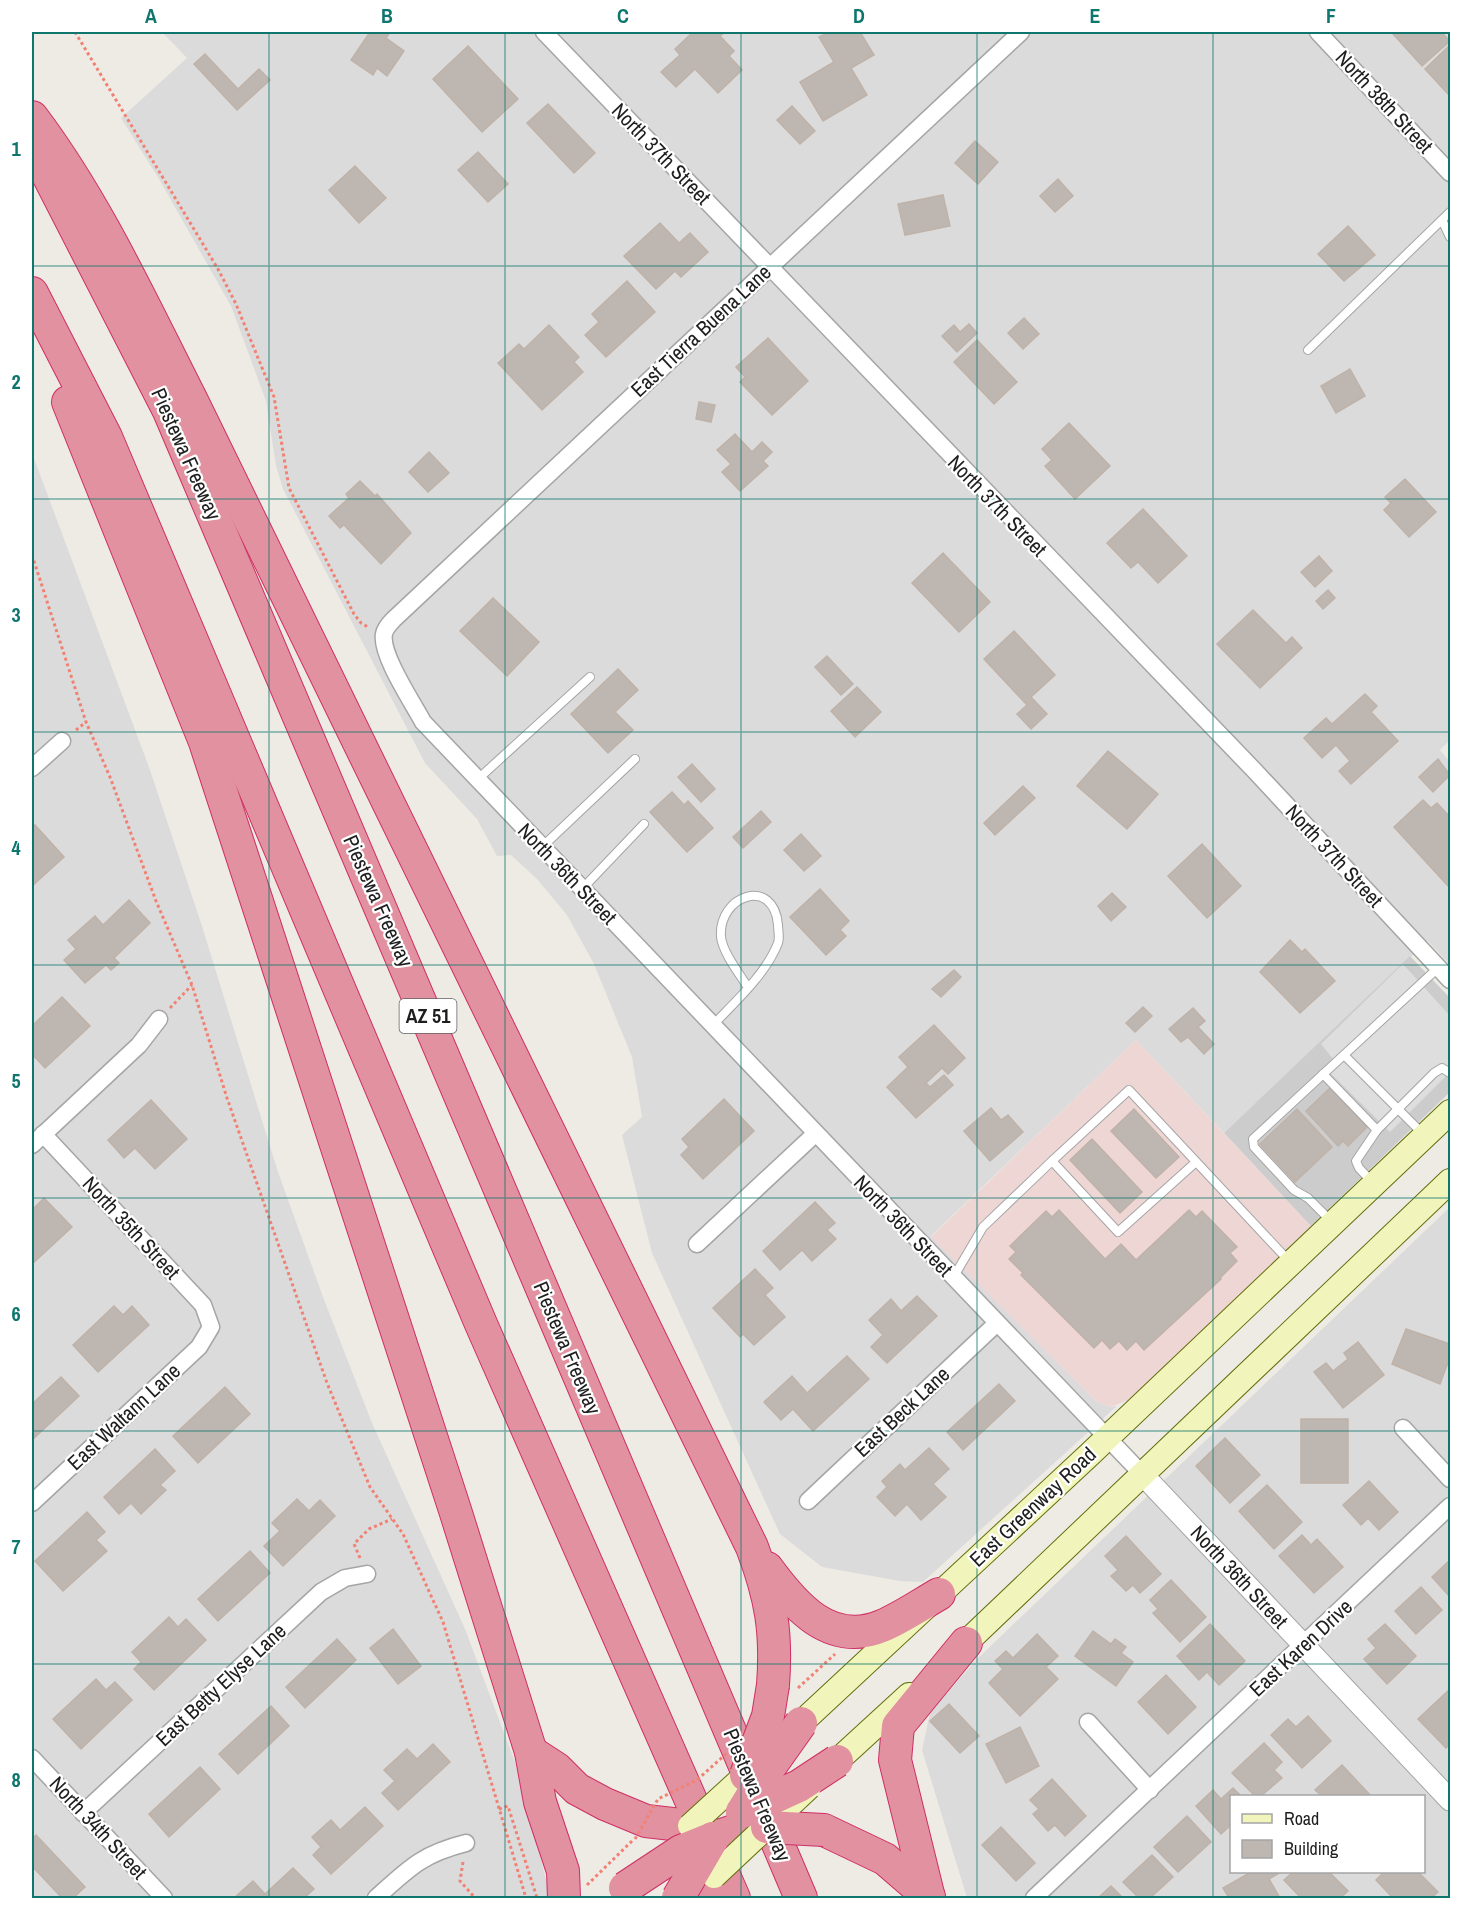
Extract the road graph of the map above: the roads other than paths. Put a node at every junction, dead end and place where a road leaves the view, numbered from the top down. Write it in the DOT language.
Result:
graph roads {
  1 [pos="544,32"];
  2 [pos="1021,32"];
  3 [pos="1318,32"];
  4 [pos="32,117"];
  5 [pos="32,144"];
  6 [pos="1450,173"];
  7 [pos="1450,212"];
  8 [pos="1442,220"];
  9 [pos="1450,237"];
  10 [pos="770,267"];
  11 [pos="32,293"];
  12 [pos="32,309"];
  13 [pos="1308,350"];
  14 [pos="384,633"];
  15 [pos="590,677"];
  16 [pos="62,741"];
  17 [pos="635,759"];
  18 [pos="32,768"];
  19 [pos="478,779"];
  20 [pos="645,824"];
  21 [pos="543,848"];
  22 [pos="582,889"];
  23 [pos="1445,974"];
  24 [pos="747,986"];
  25 [pos="159,1019"];
  26 [pos="712,1026"];
  27 [pos="1345,1056"];
  28 [pos="1450,1073"];
  29 [pos="1323,1074"];
  30 [pos="1398,1109"];
  31 [pos="1450,1112"];
  32 [pos="1377,1130"];
  33 [pos="815,1134"];
  34 [pos="1425,1136"];
  35 [pos="37,1140"];
  36 [pos="1052,1161"];
  37 [pos="1196,1162"];
  38 [pos="1450,1181"];
  39 [pos="1374,1184"];
  40 [pos="1333,1223"];
  41 [pos="697,1244"];
  42 [pos="1291,1263"];
  43 [pos="953,1278"];
  44 [pos="996,1324"];
  45 [pos="211,1327"];
  46 [pos="1403,1428"];
  47 [pos="1108,1437"];
  48 [pos="1143,1475"];
  49 [pos="1450,1479"];
  50 [pos="808,1501"];
  51 [pos="32,1503"];
  52 [pos="1450,1506"];
  53 [pos="752,1546"];
  54 [pos="367,1574"];
  55 [pos="939,1594"];
  56 [pos="966,1643"];
  57 [pos="1304,1646"];
  58 [pos="1088,1722"];
  59 [pos="801,1723"];
  60 [pos="531,1752"];
  61 [pos="32,1758"];
  62 [pos="837,1761"];
  63 [pos="746,1775"];
  64 [pos="1150,1790"];
  65 [pos="1450,1799"];
  66 [pos="83,1813"];
  67 [pos="728,1825"];
  68 [pos="466,1843"];
  69 [pos="717,1891"];
  70 [pos="619,1893"];
  71 [pos="555,1898"];
  72 [pos="929,1898"];
  73 [pos="164,1899"];
  74 [pos="376,1899"];
  75 [pos="678,1899"];
  76 [pos="690,1899"];
  77 [pos="801,1899"];
  78 [pos="1034,1899"];
  1 -- 10 [label="street, North 37th Street"];
  2 -- 10 [label="street, East Tierra Buena Lane"];
  3 -- 6 [label="street, North 38th Street"];
  4 -- 53 [label="highway"];
  5 -- 77 [label="highway, Piestewa Freeway / AZ 51"];
  7 -- 8 [label="lane"];
  8 -- 9 [label="lane"];
  8 -- 13 [label="lane"];
  10 -- 14 [label="street, East Tierra Buena Lane"];
  10 -- 23 [label="street, North 37th Street"];
  11 -- 69 [label="highway"];
  12 -- 60 [label="highway"];
  14 -- 19 [label="street, North 36th Street"];
  15 -- 19 [label="lane"];
  16 -- 18 [label="street"];
  17 -- 21 [label="lane"];
  19 -- 21 [label="street, North 36th Street"];
  20 -- 22 [label="lane"];
  21 -- 22 [label="street, North 36th Street"];
  22 -- 26 [label="street, North 36th Street"];
  23 -- 27 [label="lane"];
  24 -- 24 [label="lane"];
  24 -- 26 [label="lane"];
  25 -- 35 [label="street"];
  26 -- 33 [label="street, North 36th Street"];
  27 -- 29 [label="lane"];
  27 -- 30 [label="lane"];
  28 -- 30 [label="lane"];
  29 -- 32 [label="lane"];
  29 -- 40 [label="lane"];
  30 -- 32 [label="lane"];
  30 -- 34 [label="lane"];
  31 -- 34 [label="main road, East Greenway Road"];
  32 -- 39 [label="lane"];
  33 -- 41 [label="street"];
  33 -- 43 [label="street, North 36th Street"];
  34 -- 39 [label="main road, East Greenway Road"];
  35 -- 45 [label="street, North 35th Street"];
  36 -- 37 [label="lane"];
  36 -- 37 [label="lane"];
  36 -- 43 [label="lane"];
  37 -- 42 [label="lane"];
  38 -- 48 [label="main road"];
  39 -- 40 [label="main road, East Greenway Road"];
  40 -- 42 [label="main road, East Greenway Road"];
  42 -- 47 [label="main road, East Greenway Road"];
  43 -- 44 [label="street, North 36th Street"];
  44 -- 47 [label="street, North 36th Street"];
  44 -- 50 [label="street, East Beck Lane"];
  45 -- 51 [label="street, East Waltann Lane"];
  46 -- 49 [label="street"];
  47 -- 48 [label="street, North 36th Street"];
  47 -- 55 [label="main road, East Greenway Road"];
  48 -- 56 [label="main road"];
  48 -- 57 [label="street, North 36th Street"];
  52 -- 57 [label="street, East Karen Drive"];
  53 -- 55 [label="highway"];
  53 -- 63 [label="highway, bridge"];
  54 -- 66 [label="street, East Betty Elyse Lane"];
  55 -- 59 [label="main road, East Greenway Road"];
  56 -- 62 [label="main road"];
  56 -- 72 [label="highway"];
  57 -- 64 [label="street, East Karen Drive"];
  57 -- 65 [label="street, North 36th Street"];
  58 -- 64 [label="street"];
  59 -- 63 [label="main road, East Greenway Road, bridge"];
  59 -- 67 [label="highway, bridge"];
  60 -- 67 [label="highway"];
  60 -- 71 [label="highway"];
  61 -- 66 [label="street, North 34th Street"];
  62 -- 67 [label="highway, bridge"];
  63 -- 67 [label="highway"];
  64 -- 78 [label="street, East Karen Drive"];
  66 -- 73 [label="street, North 34th Street"];
  67 -- 69 [label="highway"];
  67 -- 70 [label="highway, bridge"];
  67 -- 72 [label="highway, bridge"];
  67 -- 75 [label="highway, bridge"];
  68 -- 74 [label="street"];
  69 -- 76 [label="main road"];
}
